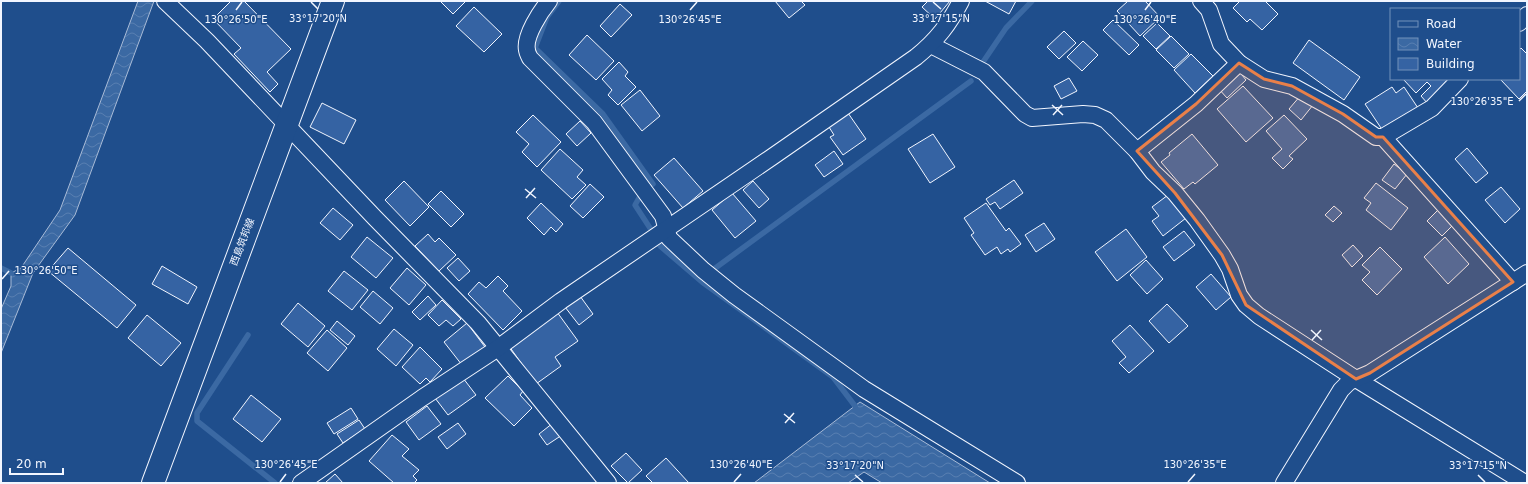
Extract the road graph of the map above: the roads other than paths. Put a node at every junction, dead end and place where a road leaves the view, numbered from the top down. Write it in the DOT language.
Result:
graph roads {
  1 [pos="165,1"];
  2 [pos="333,1"];
  3 [pos="549,1"];
  4 [pos="961,1"];
  5 [pos="1201,1"];
  6 [pos="931,45"];
  7 [pos="1238,63"];
  8 [pos="1459,80"];
  9 [pos="286,124"];
  10 [pos="1383,138"];
  11 [pos="1137,151"];
  12 [pos="666,228"];
  13 [pos="1527,273"];
  14 [pos="1513,282"];
  15 [pos="498,348"];
  16 [pos="1356,379"];
  17 [pos="153,483"];
  18 [pos="301,483"];
  19 [pos="608,483"];
  20 [pos="1017,483"];
  21 [pos="1284,483"];
  22 [pos="1525,483"];
  1 -- 9 [label="street"];
  2 -- 9 [label="main road, 西島筑邦線"];
  3 -- 12 [label="street"];
  4 -- 6 [label="street"];
  5 -- 7 [label="street"];
  6 -- 11 [label="street"];
  6 -- 12 [label="street"];
  7 -- 10 [label="street"];
  7 -- 11 [label="street"];
  8 -- 10 [label="street"];
  9 -- 15 [label="street"];
  9 -- 17 [label="main road, 西島筑邦線"];
  10 -- 14 [label="street"];
  11 -- 16 [label="street"];
  12 -- 15 [label="street"];
  12 -- 20 [label="street"];
  13 -- 14 [label="street"];
  14 -- 16 [label="street"];
  15 -- 18 [label="street"];
  15 -- 19 [label="street"];
  16 -- 21 [label="street"];
  16 -- 22 [label="street"];
}
